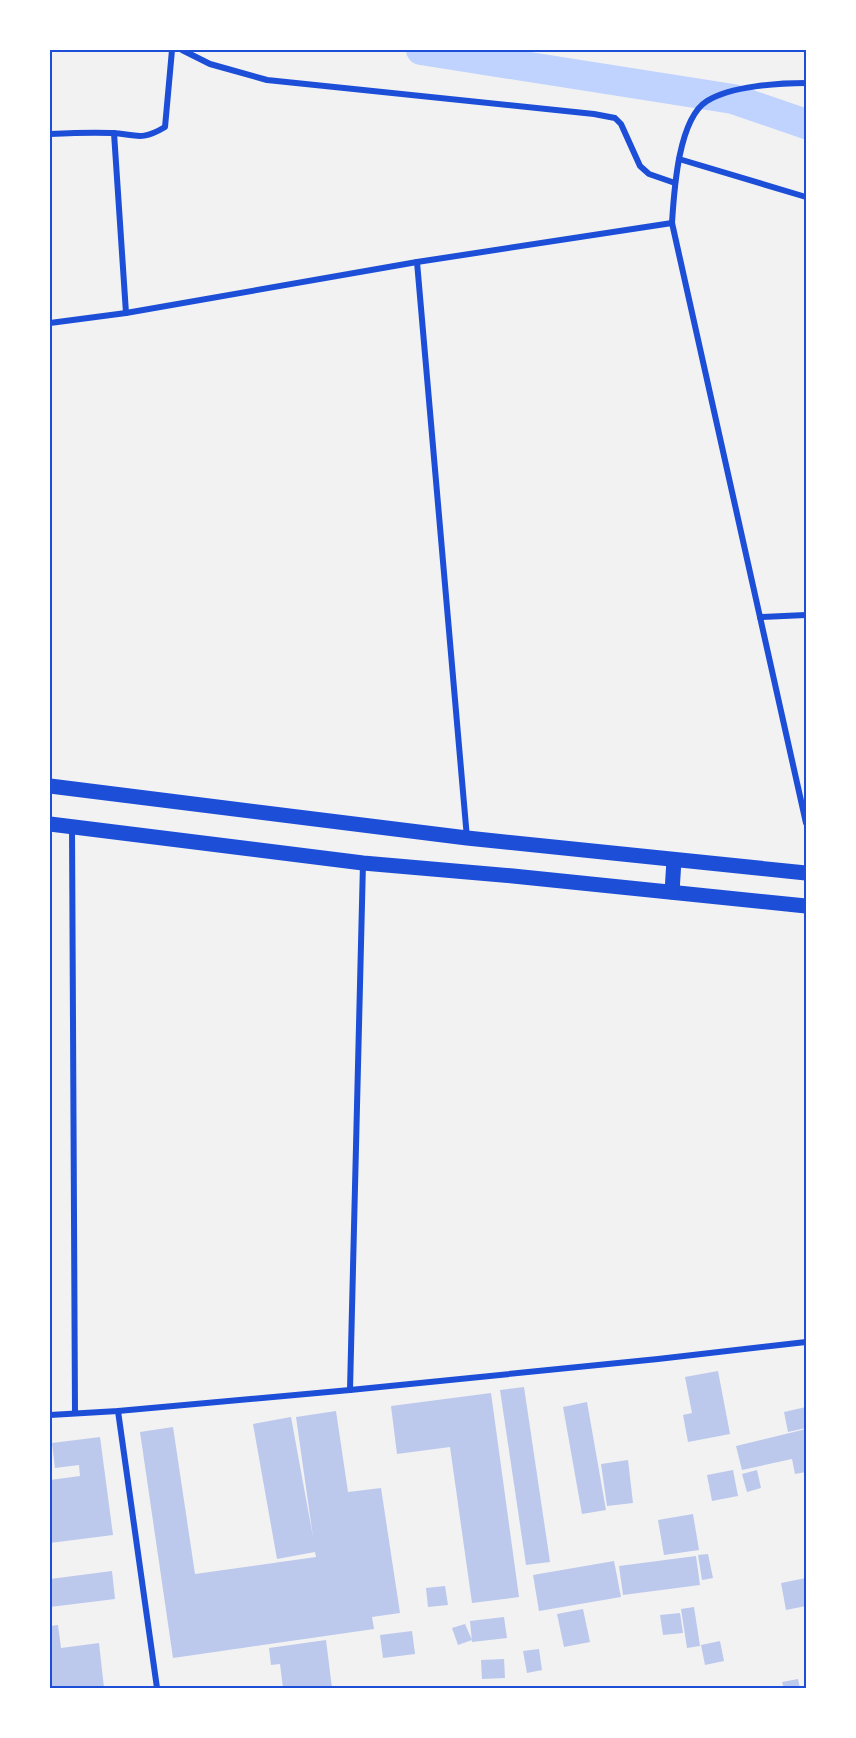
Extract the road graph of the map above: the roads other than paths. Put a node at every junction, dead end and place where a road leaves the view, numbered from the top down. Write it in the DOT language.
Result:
graph roads {
  1 [pos="172,50"];
  2 [pos="182,50"];
  3 [pos="807,83"];
  4 [pos="114,133"];
  5 [pos="50,134"];
  6 [pos="679,159"];
  7 [pos="675,183"];
  8 [pos="807,197"];
  9 [pos="672,223"];
  10 [pos="417,262"];
  11 [pos="126,313"];
  12 [pos="50,323"];
  13 [pos="807,615"];
  14 [pos="760,617"];
  15 [pos="50,786"];
  16 [pos="807,823"];
  17 [pos="50,824"];
  18 [pos="72,827"];
  19 [pos="467,838"];
  20 [pos="674,860"];
  21 [pos="363,863"];
  22 [pos="807,873"];
  23 [pos="672,892"];
  24 [pos="807,906"];
  25 [pos="807,1342"];
  26 [pos="350,1390"];
  27 [pos="118,1411"];
  28 [pos="75,1412"];
  29 [pos="50,1414"];
  30 [pos="157,1689"];
  1 -- 4 [label="street"];
  2 -- 7 [label="street"];
  3 -- 6 [label="street"];
  4 -- 5 [label="street"];
  4 -- 11 [label="street"];
  6 -- 7 [label="street"];
  6 -- 8 [label="street"];
  7 -- 9 [label="street"];
  9 -- 10 [label="street"];
  9 -- 14 [label="street"];
  10 -- 11 [label="street"];
  10 -- 19 [label="street"];
  11 -- 12 [label="street"];
  13 -- 14 [label="street"];
  14 -- 16 [label="street"];
  15 -- 19 [label="main road"];
  17 -- 18 [label="main road"];
  18 -- 21 [label="main road"];
  18 -- 28 [label="street"];
  19 -- 20 [label="main road"];
  20 -- 22 [label="main road"];
  20 -- 23 [label="main road"];
  21 -- 23 [label="main road"];
  21 -- 26 [label="street"];
  23 -- 24 [label="main road"];
  25 -- 26 [label="street"];
  26 -- 27 [label="street"];
  27 -- 28 [label="street"];
  27 -- 30 [label="street"];
  28 -- 29 [label="street"];
}
